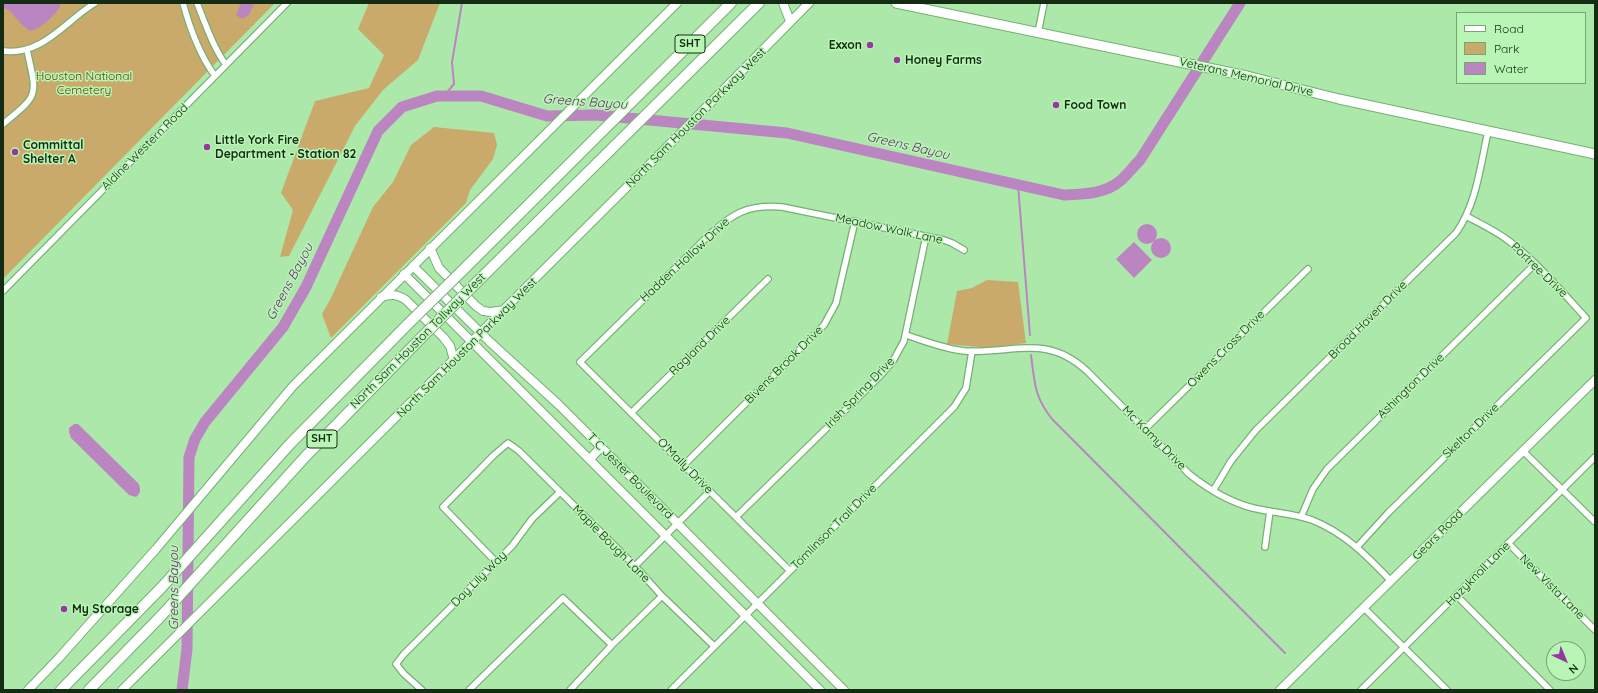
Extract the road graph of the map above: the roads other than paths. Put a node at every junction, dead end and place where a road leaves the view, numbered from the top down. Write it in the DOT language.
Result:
graph roads {
  1 [pos="95,3"];
  2 [pos="183,3"];
  3 [pos="197,3"];
  4 [pos="287,3"];
  5 [pos="759,3"];
  6 [pos="783,3"];
  7 [pos="809,3"];
  8 [pos="896,3"];
  9 [pos="1044,3"];
  10 [pos="674,4"];
  11 [pos="729,5"];
  12 [pos="790,21"];
  13 [pos="1038,33"];
  14 [pos="27,50"];
  15 [pos="3,51"];
  16 [pos="226,65"];
  17 [pos="215,76"];
  18 [pos="3,124"];
  19 [pos="1488,132"];
  20 [pos="1595,154"];
  21 [pos="811,213"];
  22 [pos="1466,216"];
  23 [pos="855,221"];
  24 [pos="926,236"];
  25 [pos="430,248"];
  26 [pos="964,250"];
  27 [pos="1535,264"];
  28 [pos="413,266"];
  29 [pos="1308,269"];
  30 [pos="404,274"];
  31 [pos="768,279"];
  32 [pos="3,291"];
  33 [pos="381,297"];
  34 [pos="505,309"];
  35 [pos="1586,318"];
  36 [pos="481,333"];
  37 [pos="906,335"];
  38 [pos="472,342"];
  39 [pos="972,351"];
  40 [pos="454,360"];
  41 [pos="580,362"];
  42 [pos="1595,380"];
  43 [pos="631,413"];
  44 [pos="1145,429"];
  45 [pos="601,447"];
  46 [pos="1523,451"];
  47 [pos="1595,457"];
  48 [pos="590,458"];
  49 [pos="684,465"];
  50 [pos="1562,490"];
  51 [pos="710,491"];
  52 [pos="1213,491"];
  53 [pos="560,492"];
  54 [pos="1270,511"];
  55 [pos="736,517"];
  56 [pos="1301,517"];
  57 [pos="1595,522"];
  58 [pos="677,524"];
  59 [pos="666,535"];
  60 [pos="1508,543"];
  61 [pos="1357,547"];
  62 [pos="1265,548"];
  63 [pos="496,562"];
  64 [pos="635,566"];
  65 [pos="790,571"];
  66 [pos="1391,581"];
  67 [pos="1456,595"];
  68 [pos="662,596"];
  69 [pos="758,603"];
  70 [pos="1364,608"];
  71 [pos="746,615"];
  72 [pos="1595,630"];
  73 [pos="612,645"];
  74 [pos="714,646"];
  75 [pos="1403,648"];
  76 [pos="62,688"];
  77 [pos="28,690"];
  78 [pos="89,690"];
  79 [pos="122,690"];
  80 [pos="422,690"];
  81 [pos="469,690"];
  82 [pos="570,690"];
  83 [pos="672,690"];
  84 [pos="820,690"];
  85 [pos="844,690"];
  86 [pos="1280,690"];
  87 [pos="1361,690"];
  88 [pos="1447,690"];
  89 [pos="1550,690"];
  1 -- 14 [label="street"];
  2 -- 17 [label="street"];
  3 -- 16 [label="street"];
  4 -- 16 [label="street, Aldine Western Road"];
  5 -- 78 [label="highway, North Sam Houston Tollway West / SHT, bridge"];
  6 -- 12 [label="main road"];
  7 -- 12 [label="main road, North Sam Houston Parkway West"];
  8 -- 13 [label="main road, Veterans Memorial Drive"];
  9 -- 13 [label="street"];
  10 -- 25 [label="main road"];
  11 -- 76 [label="highway, North Sam Houston Tollway West / SHT, bridge"];
  12 -- 34 [label="main road, North Sam Houston Parkway West"];
  13 -- 19 [label="main road, Veterans Memorial Drive"];
  14 -- 15 [label="street"];
  14 -- 18 [label="street"];
  16 -- 17 [label="street, Aldine Western Road"];
  17 -- 32 [label="street, Aldine Western Road"];
  19 -- 20 [label="main road, Veterans Memorial Drive"];
  19 -- 22 [label="street, Broad Haven Drive"];
  21 -- 23 [label="street, Meadow Walk Lane"];
  21 -- 41 [label="street, Hadden Hollow Drive"];
  22 -- 27 [label="street, Portree Drive"];
  22 -- 52 [label="street, Broad Haven Drive"];
  23 -- 24 [label="street, Meadow Walk Lane"];
  23 -- 49 [label="street, Bivens Brook Drive"];
  24 -- 26 [label="street, Meadow Walk Lane"];
  24 -- 37 [label="street, Irish Spring Drive"];
  25 -- 28 [label="main road"];
  25 -- 34 [label="main road"];
  27 -- 35 [label="street, Portree Drive"];
  27 -- 56 [label="street, Ashington Drive"];
  28 -- 30 [label="main road"];
  28 -- 36 [label="main road, T C Jester Boulevard"];
  29 -- 44 [label="street, Owens Cross Drive"];
  30 -- 33 [label="main road"];
  30 -- 38 [label="main road, T C Jester Boulevard"];
  31 -- 43 [label="street, Ragland Drive"];
  33 -- 40 [label="main road"];
  33 -- 77 [label="main road"];
  34 -- 36 [label="main road, North Sam Houston Parkway West"];
  35 -- 61 [label="street, Skelton Drive"];
  36 -- 38 [label="main road, North Sam Houston Parkway West"];
  36 -- 45 [label="main road, T C Jester Boulevard"];
  37 -- 39 [label="street, Mc Kamy Drive"];
  37 -- 55 [label="street, Irish Spring Drive"];
  38 -- 40 [label="main road, North Sam Houston Parkway West"];
  38 -- 48 [label="main road, T C Jester Boulevard"];
  39 -- 44 [label="street, Mc Kamy Drive"];
  39 -- 65 [label="street, Tomlinson Trail Drive"];
  40 -- 79 [label="main road, North Sam Houston Parkway West"];
  41 -- 43 [label="street, O'Mally Drive"];
  42 -- 46 [label="main road, Gears Road"];
  43 -- 49 [label="street, O'Mally Drive"];
  44 -- 52 [label="street, Mc Kamy Drive"];
  45 -- 48 [label="main road"];
  45 -- 58 [label="main road, T C Jester Boulevard"];
  46 -- 50 [label="street"];
  46 -- 66 [label="main road, Gears Road"];
  47 -- 50 [label="street, Hazyknoll Lane"];
  48 -- 59 [label="main road, T C Jester Boulevard"];
  49 -- 51 [label="street, O'Mally Drive"];
  50 -- 57 [label="street"];
  50 -- 60 [label="street, Hazyknoll Lane"];
  51 -- 55 [label="street, O'Mally Drive"];
  51 -- 58 [label="street"];
  52 -- 54 [label="street, Mc Kamy Drive"];
  53 -- 63 [label="street, Day Lily Way"];
  53 -- 63 [label="street, Maple Bough Lane"];
  53 -- 64 [label="street, Maple Bough Lane"];
  54 -- 56 [label="street, Mc Kamy Drive"];
  54 -- 62 [label="street"];
  55 -- 65 [label="street, O'Mally Drive"];
  56 -- 61 [label="street, Mc Kamy Drive"];
  58 -- 59 [label="street"];
  58 -- 69 [label="main road, T C Jester Boulevard"];
  59 -- 64 [label="street"];
  59 -- 71 [label="main road, T C Jester Boulevard"];
  60 -- 67 [label="street, Hazyknoll Lane"];
  60 -- 72 [label="street, New Vista Lane"];
  61 -- 66 [label="street, Mc Kamy Drive"];
  63 -- 80 [label="street, Day Lily Way"];
  64 -- 68 [label="street, Maple Bough Lane"];
  65 -- 69 [label="street, Tomlinson Trail Drive"];
  66 -- 70 [label="main road, Gears Road"];
  67 -- 75 [label="street, Hazyknoll Lane"];
  67 -- 89 [label="street"];
  68 -- 73 [label="street"];
  68 -- 74 [label="street, Maple Bough Lane"];
  69 -- 71 [label="street, Tomlinson Trail Drive"];
  69 -- 85 [label="main road, T C Jester Boulevard"];
  70 -- 75 [label="street"];
  70 -- 86 [label="main road, Gears Road"];
  71 -- 74 [label="street, Tomlinson Trail Drive"];
  71 -- 84 [label="main road, T C Jester Boulevard"];
  73 -- 81 [label="street"];
  73 -- 82 [label="street"];
  74 -- 83 [label="street, Tomlinson Trail Drive"];
  75 -- 87 [label="street, Hazyknoll Lane"];
  75 -- 88 [label="street"];
}
